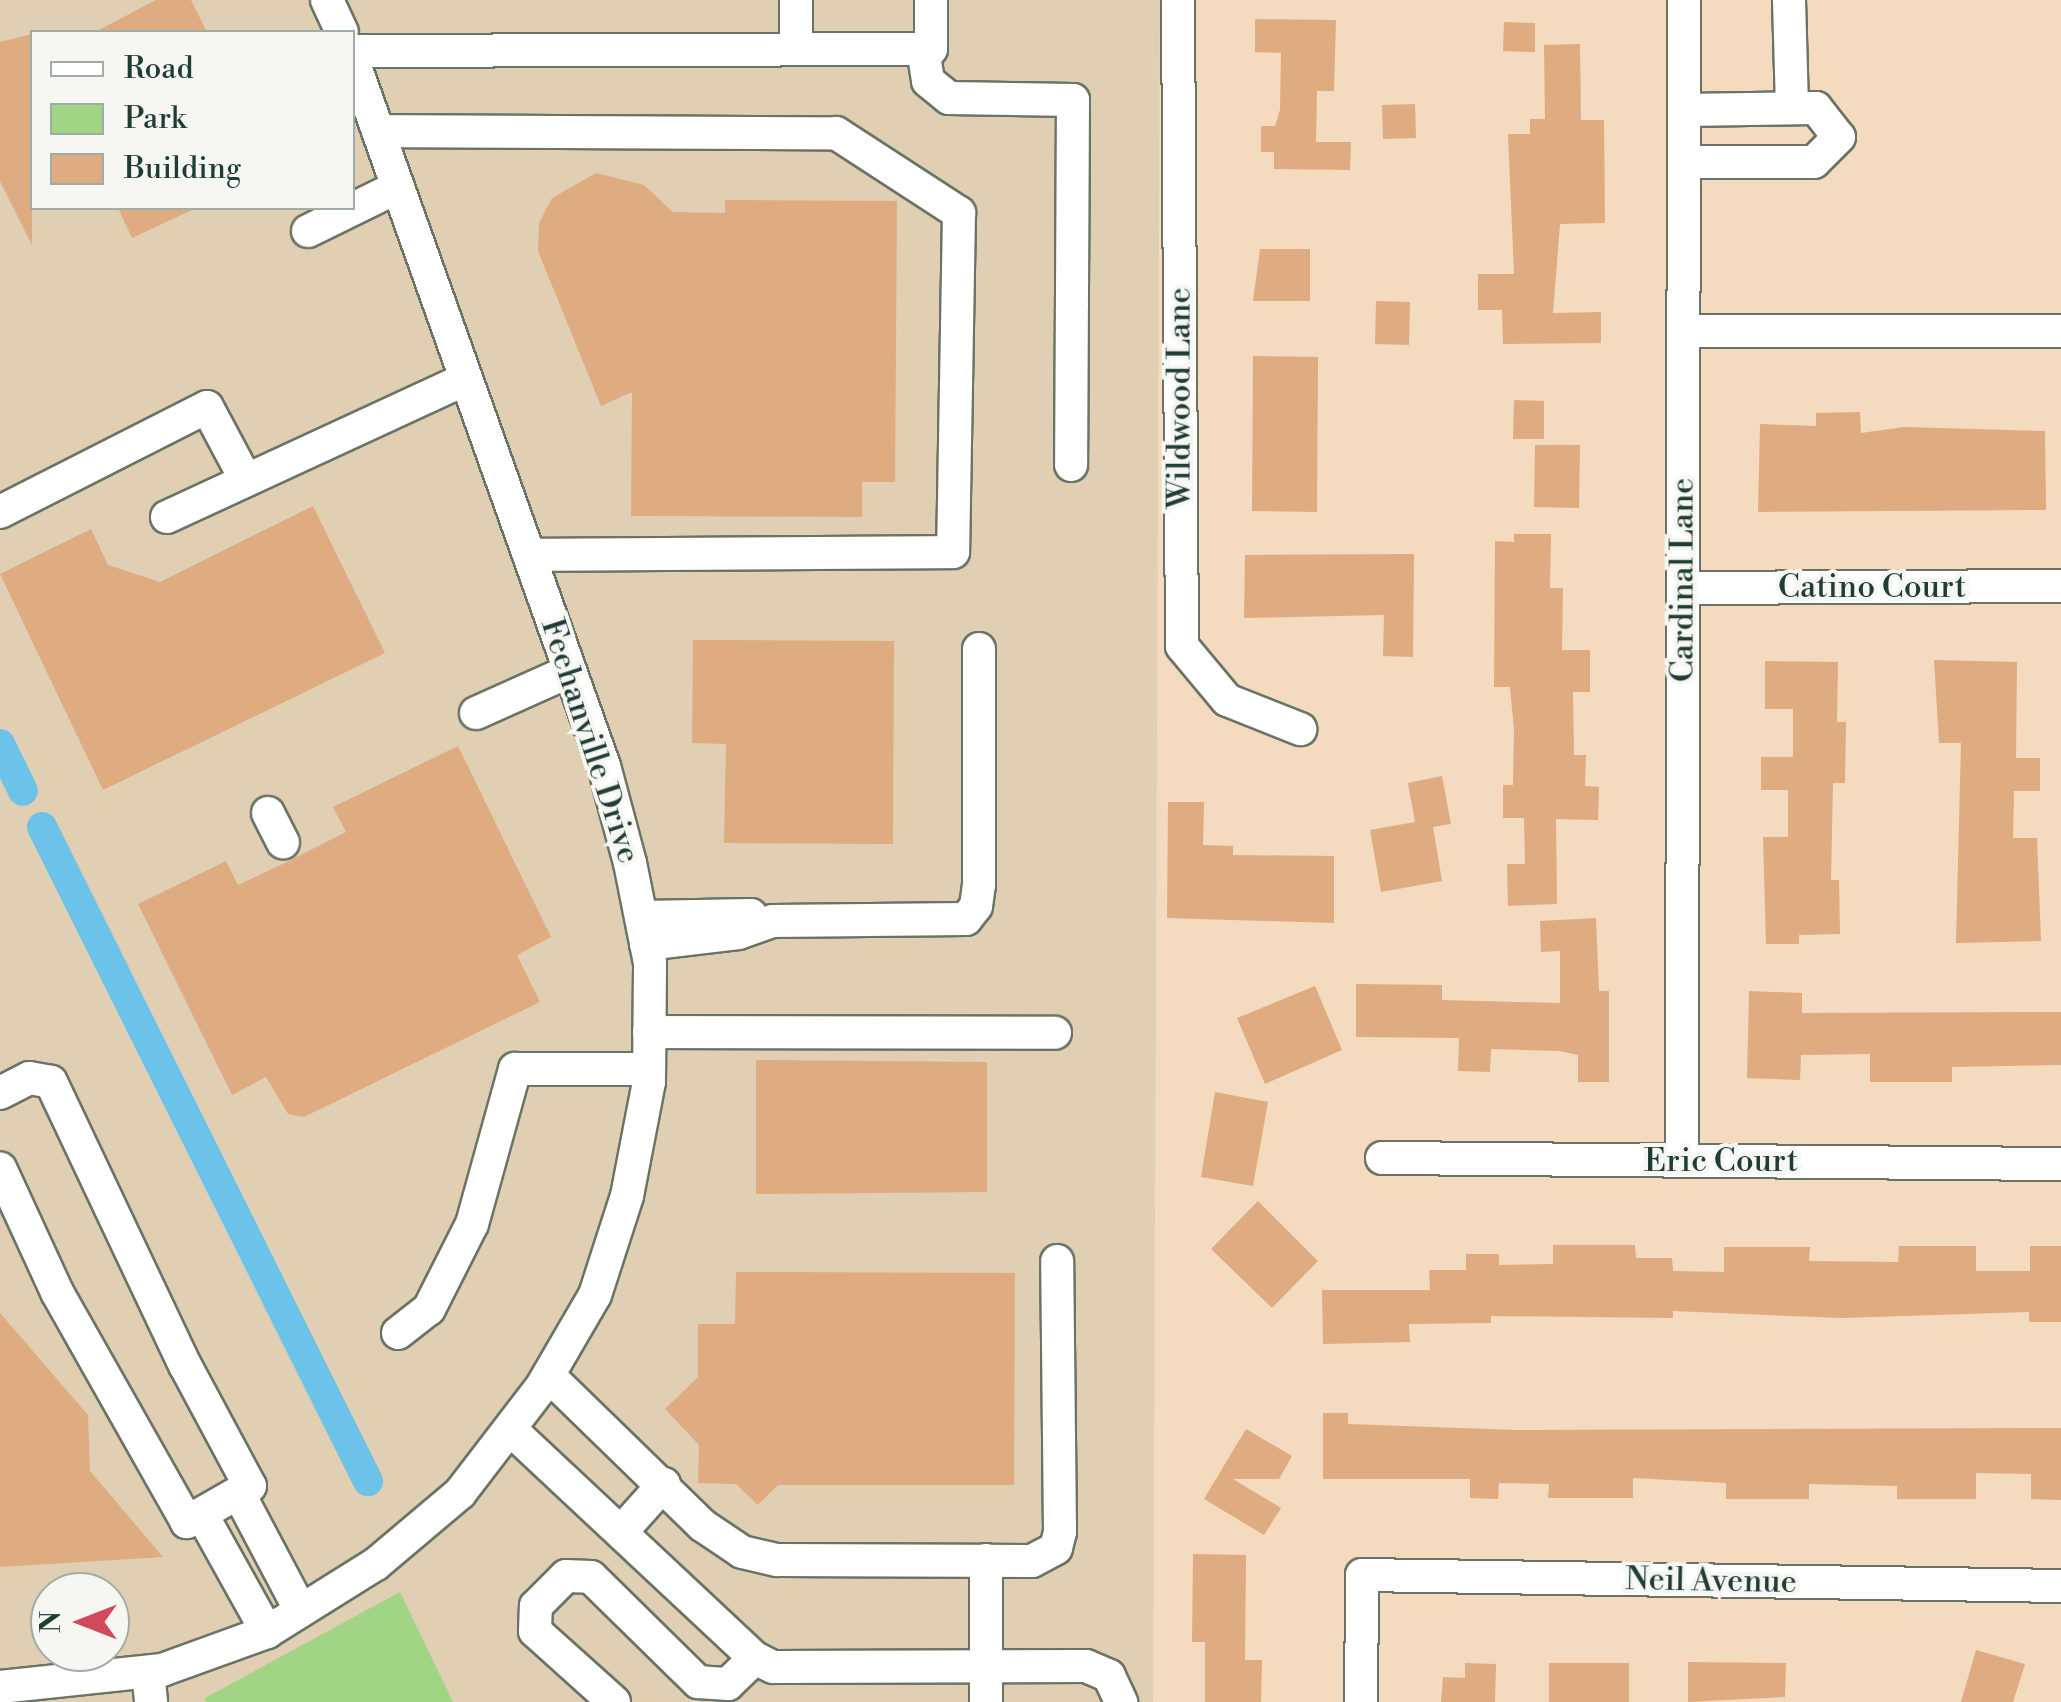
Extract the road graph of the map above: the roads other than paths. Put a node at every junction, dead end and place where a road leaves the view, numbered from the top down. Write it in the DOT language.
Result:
graph roads {
  1 [pos="326,0"];
  2 [pos="796,0"];
  3 [pos="931,0"];
  4 [pos="1178,0"];
  5 [pos="1684,0"];
  6 [pos="1790,0"];
  7 [pos="341,30"];
  8 [pos="923,49"];
  9 [pos="796,50"];
  10 [pos="355,54"];
  11 [pos="355,63"];
  12 [pos="1792,108"];
  13 [pos="1684,110"];
  14 [pos="378,131"];
  15 [pos="1684,162"];
  16 [pos="398,187"];
  17 [pos="355,208"];
  18 [pos="350,210"];
  19 [pos="308,230"];
  20 [pos="1683,331"];
  21 [pos="2061,331"];
  22 [pos="466,380"];
  23 [pos="1071,465"];
  24 [pos="246,480"];
  25 [pos="0,512"];
  26 [pos="167,517"];
  27 [pos="529,555"];
  28 [pos="2061,586"];
  29 [pos="1682,588"];
  30 [pos="979,649"];
  31 [pos="570,671"];
  32 [pos="476,713"];
  33 [pos="1300,729"];
  34 [pos="644,930"];
  35 [pos="649,1032"];
  36 [pos="1055,1033"];
  37 [pos="649,1070"];
  38 [pos="0,1093"];
  39 [pos="1382,1158"];
  40 [pos="1682,1160"];
  41 [pos="2061,1164"];
  42 [pos="0,1168"];
  43 [pos="1057,1260"];
  44 [pos="398,1333"];
  45 [pos="548,1376"];
  46 [pos="510,1429"];
  47 [pos="664,1484"];
  48 [pos="239,1494"];
  49 [pos="202,1515"];
  50 [pos="622,1531"];
  51 [pos="986,1560"];
  52 [pos="2061,1586"];
  53 [pos="300,1611"];
  54 [pos="267,1632"];
  55 [pos="756,1658"];
  56 [pos="988,1667"];
  57 [pos="0,1687"];
  58 [pos="136,1688"];
  59 [pos="728,1693"];
  60 [pos="614,1702"];
  61 [pos="986,1702"];
  62 [pos="1121,1702"];
  63 [pos="1361,1702"];
  1 -- 7 [label="street"];
  2 -- 9 [label="street"];
  3 -- 8 [label="street"];
  4 -- 33 [label="street, Wildwood Lane"];
  5 -- 13 [label="street, Cardinal Lane"];
  6 -- 12 [label="street"];
  8 -- 9 [label="street"];
  8 -- 23 [label="street"];
  9 -- 10 [label="street"];
  11 -- 14 [label="street, Feehanville Drive"];
  12 -- 13 [label="street"];
  12 -- 15 [label="street"];
  13 -- 15 [label="street, Cardinal Lane"];
  14 -- 16 [label="street, Feehanville Drive"];
  14 -- 27 [label="street"];
  15 -- 20 [label="street, Cardinal Lane"];
  16 -- 17 [label="street"];
  16 -- 22 [label="street, Feehanville Drive"];
  18 -- 19 [label="street"];
  20 -- 21 [label="street"];
  20 -- 29 [label="street, Cardinal Lane"];
  22 -- 24 [label="street"];
  22 -- 27 [label="street, Feehanville Drive"];
  24 -- 25 [label="street"];
  24 -- 26 [label="street"];
  27 -- 31 [label="street, Feehanville Drive"];
  28 -- 29 [label="street, Catino Court"];
  29 -- 40 [label="street, Cardinal Lane"];
  30 -- 34 [label="street"];
  31 -- 32 [label="street"];
  31 -- 34 [label="street, Feehanville Drive"];
  34 -- 35 [label="street, Feehanville Drive"];
  35 -- 36 [label="street"];
  35 -- 37 [label="street, Feehanville Drive"];
  37 -- 44 [label="street"];
  37 -- 45 [label="street, Feehanville Drive"];
  38 -- 48 [label="street"];
  39 -- 40 [label="street, Eric Court"];
  40 -- 41 [label="street, Eric Court"];
  42 -- 49 [label="street"];
  43 -- 51 [label="street"];
  45 -- 46 [label="street, Feehanville Drive"];
  45 -- 47 [label="street"];
  46 -- 50 [label="street"];
  46 -- 53 [label="street, Feehanville Drive"];
  47 -- 50 [label="street"];
  47 -- 51 [label="street"];
  48 -- 49 [label="street"];
  48 -- 53 [label="street"];
  49 -- 54 [label="street"];
  50 -- 55 [label="street"];
  51 -- 56 [label="street"];
  52 -- 63 [label="street, Neil Avenue"];
  53 -- 54 [label="street, Feehanville Drive"];
  54 -- 58 [label="street, Feehanville Drive"];
  55 -- 56 [label="street"];
  55 -- 59 [label="street"];
  56 -- 61 [label="street"];
  56 -- 62 [label="street"];
  57 -- 58 [label="street, Feehanville Drive"];
  59 -- 60 [label="street"];
}
